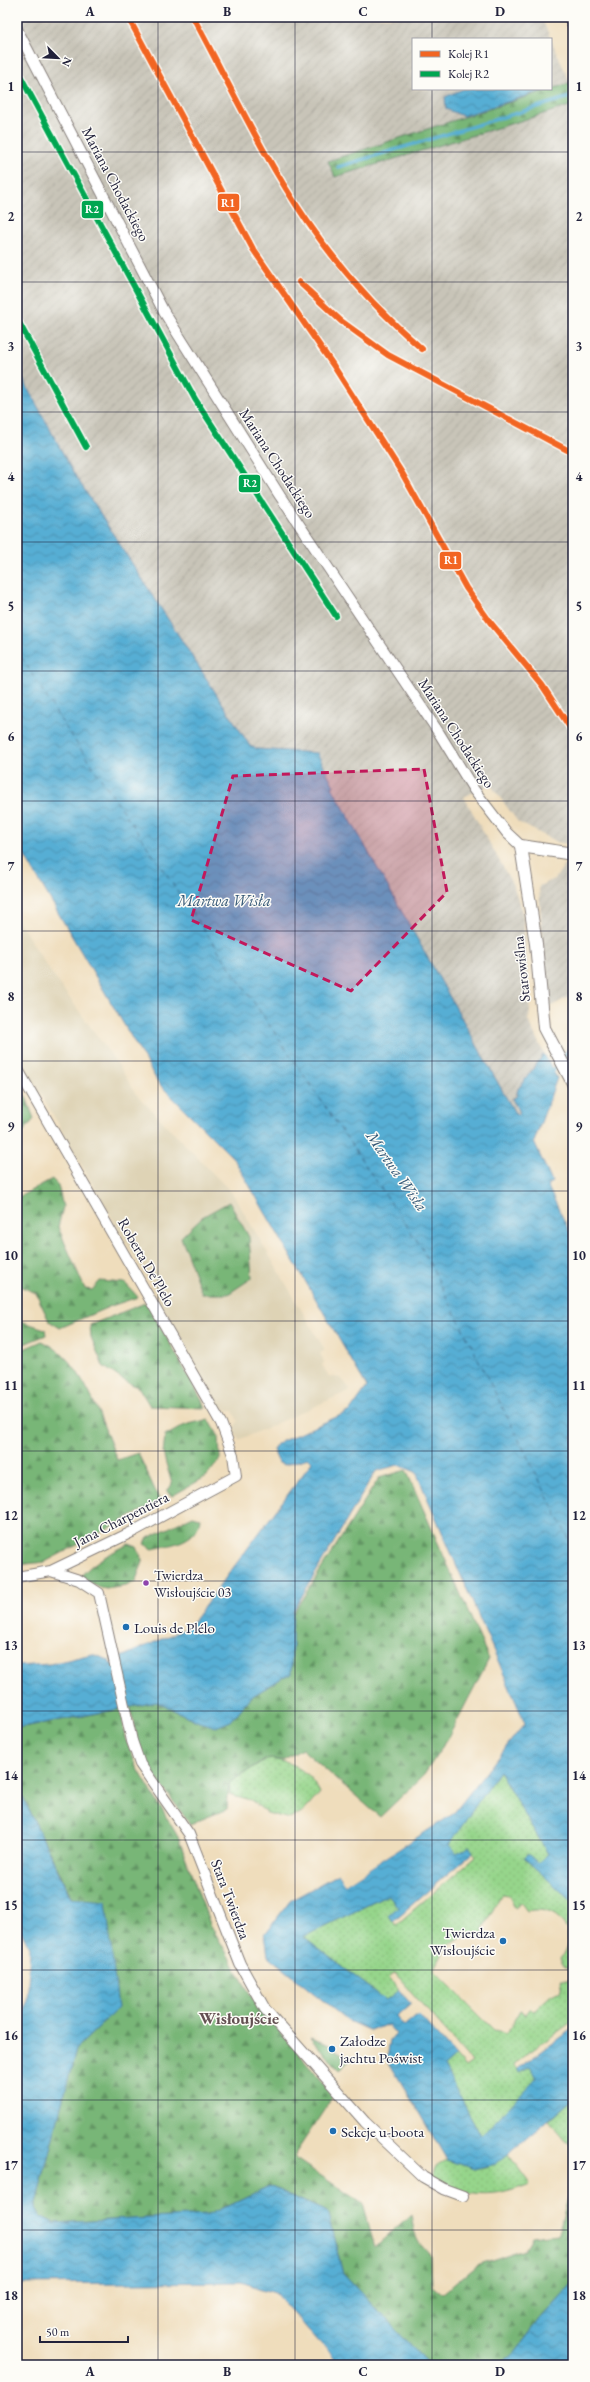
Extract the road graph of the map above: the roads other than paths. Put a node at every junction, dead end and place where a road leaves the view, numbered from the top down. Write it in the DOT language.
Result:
graph roads {
  1 [pos="570,17"];
  2 [pos="573,24"];
  3 [pos="17,29"];
  4 [pos="521,846"];
  5 [pos="573,854"];
  6 [pos="17,1068"];
  7 [pos="570,1078"];
  8 [pos="236,1476"];
  9 [pos="51,1571"];
  10 [pos="17,1577"];
  11 [pos="463,2196"];
  1 -- 2 [label="street"];
  3 -- 4 [label="street, Mariana Chodackiego"];
  4 -- 5 [label="street"];
  4 -- 7 [label="street, Starowiślna"];
  6 -- 8 [label="street, Roberta De'Plelo"];
  8 -- 9 [label="street, Jana Charpentiera"];
  9 -- 10 [label="street, Jana Charpentiera"];
  9 -- 11 [label="street, Stara Twierdza"];
}
